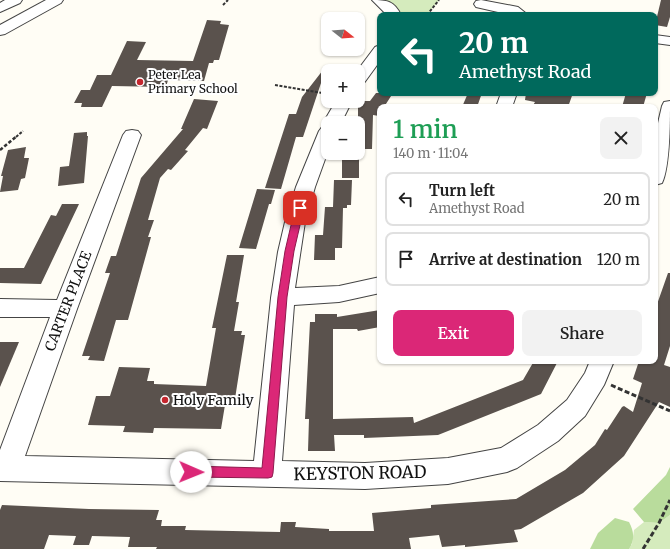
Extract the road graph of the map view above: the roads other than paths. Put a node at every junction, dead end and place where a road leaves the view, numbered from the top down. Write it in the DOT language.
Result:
graph roads {
  1 [pos="15,0"];
  2 [pos="35,0"];
  3 [pos="56,0"];
  4 [pos="379,0"];
  5 [pos="481,4"];
  6 [pos="0,8"];
  7 [pos="392,12"];
  8 [pos="516,12"];
  9 [pos="0,20"];
  10 [pos="0,31"];
  11 [pos="658,39"];
  12 [pos="670,41"];
  13 [pos="377,54"];
  14 [pos="365,70"];
  15 [pos="670,106"];
  16 [pos="132,135"];
  17 [pos="321,147"];
  18 [pos="658,164"];
  19 [pos="377,286"];
  20 [pos="283,297"];
  21 [pos="0,308"];
  22 [pos="65,309"];
  23 [pos="598,370"];
  24 [pos="4,468"];
  25 [pos="268,473"];
  1 -- 6 [label="street"];
  2 -- 9 [label="street"];
  3 -- 10 [label="street"];
  4 -- 7 [label="street"];
  5 -- 8 [label="street"];
  11 -- 12 [label="street"];
  13 -- 14 [label="street"];
  15 -- 18 [label="street"];
  16 -- 22 [label="street, CARTER PLACE"];
  17 -- 20 [label="street"];
  19 -- 20 [label="street"];
  20 -- 25 [label="street"];
  21 -- 22 [label="street"];
  22 -- 24 [label="street, CARTER PLACE"];
  23 -- 25 [label="street, KEYSTON ROAD"];
  24 -- 25 [label="street, KEYSTON ROAD"];
}
